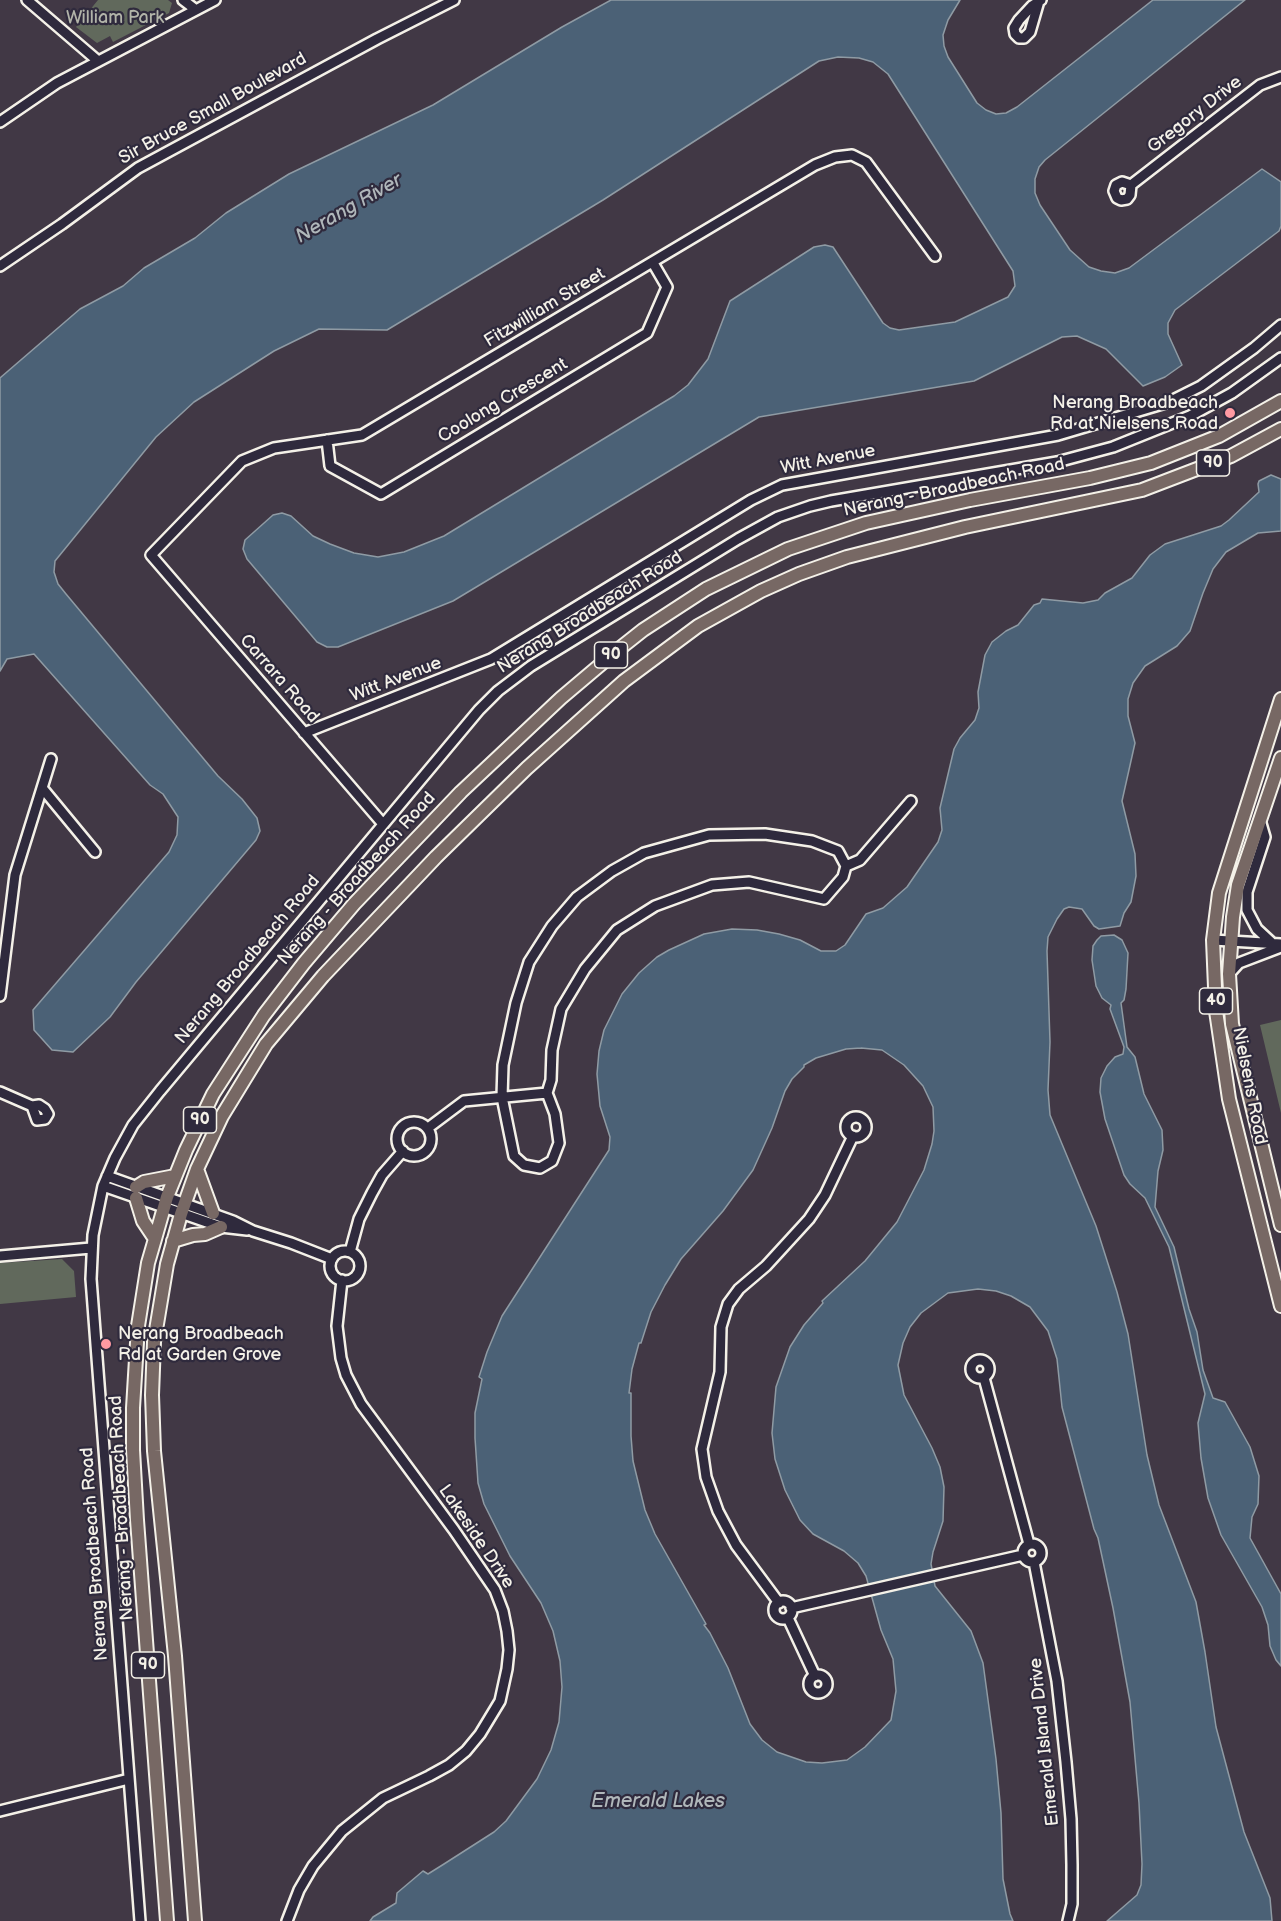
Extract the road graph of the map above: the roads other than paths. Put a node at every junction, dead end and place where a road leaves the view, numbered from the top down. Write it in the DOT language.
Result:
graph roads {
  1 [pos="27,0"];
  2 [pos="183,0"];
  3 [pos="215,0"];
  4 [pos="454,0"];
  5 [pos="195,10"];
  6 [pos="98,61"];
  7 [pos="1281,77"];
  8 [pos="0,122"];
  9 [pos="1131,185"];
  10 [pos="935,256"];
  11 [pos="653,263"];
  12 [pos="0,266"];
  13 [pos="1281,325"];
  14 [pos="1281,358"];
  15 [pos="1281,401"];
  16 [pos="1281,429"];
  17 [pos="327,440"];
  18 [pos="151,555"];
  19 [pos="1281,699"];
  20 [pos="304,734"];
  21 [pos="1281,758"];
  22 [pos="51,759"];
  23 [pos="43,789"];
  24 [pos="911,801"];
  25 [pos="1260,820"];
  26 [pos="383,824"];
  27 [pos="95,852"];
  28 [pos="846,866"];
  29 [pos="1213,940"];
  30 [pos="1230,940"];
  31 [pos="1278,944"];
  32 [pos="1229,974"];
  33 [pos="0,996"];
  34 [pos="0,1092"];
  35 [pos="547,1093"];
  36 [pos="502,1097"];
  37 [pos="32,1106"];
  38 [pos="428,1128"];
  39 [pos="854,1136"];
  40 [pos="403,1151"];
  41 [pos="197,1169"];
  42 [pos="107,1176"];
  43 [pos="175,1176"];
  44 [pos="103,1186"];
  45 [pos="136,1192"];
  46 [pos="166,1202"];
  47 [pos="183,1209"];
  48 [pos="213,1213"];
  49 [pos="1281,1225"];
  50 [pos="221,1227"];
  51 [pos="253,1231"];
  52 [pos="155,1239"];
  53 [pos="173,1241"];
  54 [pos="91,1248"];
  55 [pos="350,1252"];
  56 [pos="0,1256"];
  57 [pos="332,1259"];
  58 [pos="342,1280"];
  59 [pos="1281,1306"];
  60 [pos="984,1378"];
  61 [pos="1029,1544"];
  62 [pos="1023,1555"];
  63 [pos="1034,1562"];
  64 [pos="779,1603"];
  65 [pos="791,1608"];
  66 [pos="788,1618"];
  67 [pos="815,1676"];
  68 [pos="129,1779"];
  69 [pos="0,1811"];
  70 [pos="140,1921"];
  71 [pos="167,1921"];
  72 [pos="195,1921"];
  73 [pos="287,1921"];
  74 [pos="1068,1921"];
  1 -- 6 [label="street"];
  2 -- 5 [label="street"];
  3 -- 5 [label="street"];
  4 -- 12 [label="street, Sir Bruce Small Boulevard"];
  5 -- 6 [label="street"];
  6 -- 8 [label="street"];
  7 -- 9 [label="street, Gregory Drive"];
  10 -- 11 [label="street, Fitzwilliam Street"];
  11 -- 17 [label="street, Fitzwilliam Street"];
  11 -- 17 [label="street, Coolong Crescent"];
  13 -- 20 [label="street, Witt Avenue"];
  14 -- 26 [label="street, Nerang Broadbeach Road"];
  15 -- 43 [label="main road, Nerang - Broadbeach Road / 90"];
  16 -- 41 [label="main road, Nerang - Broadbeach Road / 90"];
  17 -- 18 [label="street, Fitzwilliam Street"];
  18 -- 20 [label="street, Carrara Road"];
  19 -- 29 [label="main road, Nielsens Road / 40"];
  20 -- 26 [label="street, Carrara Road"];
  21 -- 25 [label="main road, Nielsens Road / 40"];
  22 -- 23 [label="street"];
  23 -- 27 [label="street"];
  23 -- 33 [label="street"];
  24 -- 28 [label="street"];
  25 -- 30 [label="main road, Nielsens Road / 40"];
  25 -- 31 [label="street"];
  26 -- 42 [label="street, Nerang Broadbeach Road"];
  28 -- 35 [label="street"];
  28 -- 36 [label="street"];
  29 -- 30 [label="street"];
  29 -- 59 [label="main road, Nielsens Road / 40"];
  30 -- 31 [label="street"];
  30 -- 32 [label="main road, Nielsens Road / 40"];
  31 -- 32 [label="street"];
  32 -- 49 [label="main road, Nielsens Road / 40"];
  34 -- 37 [label="street"];
  35 -- 36 [label="street"];
  35 -- 36 [label="street"];
  36 -- 38 [label="street"];
  38 -- 40 [label="street"];
  38 -- 40 [label="street"];
  39 -- 64 [label="street"];
  40 -- 55 [label="street"];
  41 -- 47 [label="main road, Nerang - Broadbeach Road / 90"];
  41 -- 48 [label="main road"];
  42 -- 44 [label="street, Nerang Broadbeach Road"];
  42 -- 45 [label="street"];
  43 -- 45 [label="main road"];
  43 -- 46 [label="main road, Nerang - Broadbeach Road / 90"];
  44 -- 45 [label="street"];
  44 -- 54 [label="street, Nerang Broadbeach Road"];
  45 -- 46 [label="street"];
  45 -- 52 [label="main road"];
  46 -- 47 [label="street"];
  46 -- 52 [label="main road, Nerang - Broadbeach Road / 90"];
  47 -- 48 [label="street"];
  47 -- 50 [label="street"];
  47 -- 53 [label="main road, Nerang - Broadbeach Road / 90"];
  48 -- 51 [label="street"];
  50 -- 51 [label="street"];
  50 -- 53 [label="main road"];
  51 -- 57 [label="street"];
  52 -- 71 [label="main road, Nerang - Broadbeach Road / 90"];
  53 -- 72 [label="main road, Nerang - Broadbeach Road / 90"];
  54 -- 56 [label="street"];
  54 -- 68 [label="street, Nerang Broadbeach Road"];
  55 -- 57 [label="street"];
  55 -- 58 [label="street"];
  57 -- 58 [label="street"];
  58 -- 73 [label="street, Lakeside Drive"];
  60 -- 61 [label="street"];
  61 -- 62 [label="street"];
  61 -- 63 [label="street"];
  62 -- 63 [label="street"];
  62 -- 65 [label="street"];
  63 -- 74 [label="street, Emerald Island Drive"];
  64 -- 65 [label="street"];
  64 -- 66 [label="street"];
  65 -- 66 [label="street"];
  66 -- 67 [label="street"];
  68 -- 69 [label="street"];
  68 -- 70 [label="street, Nerang Broadbeach Road"];
}
